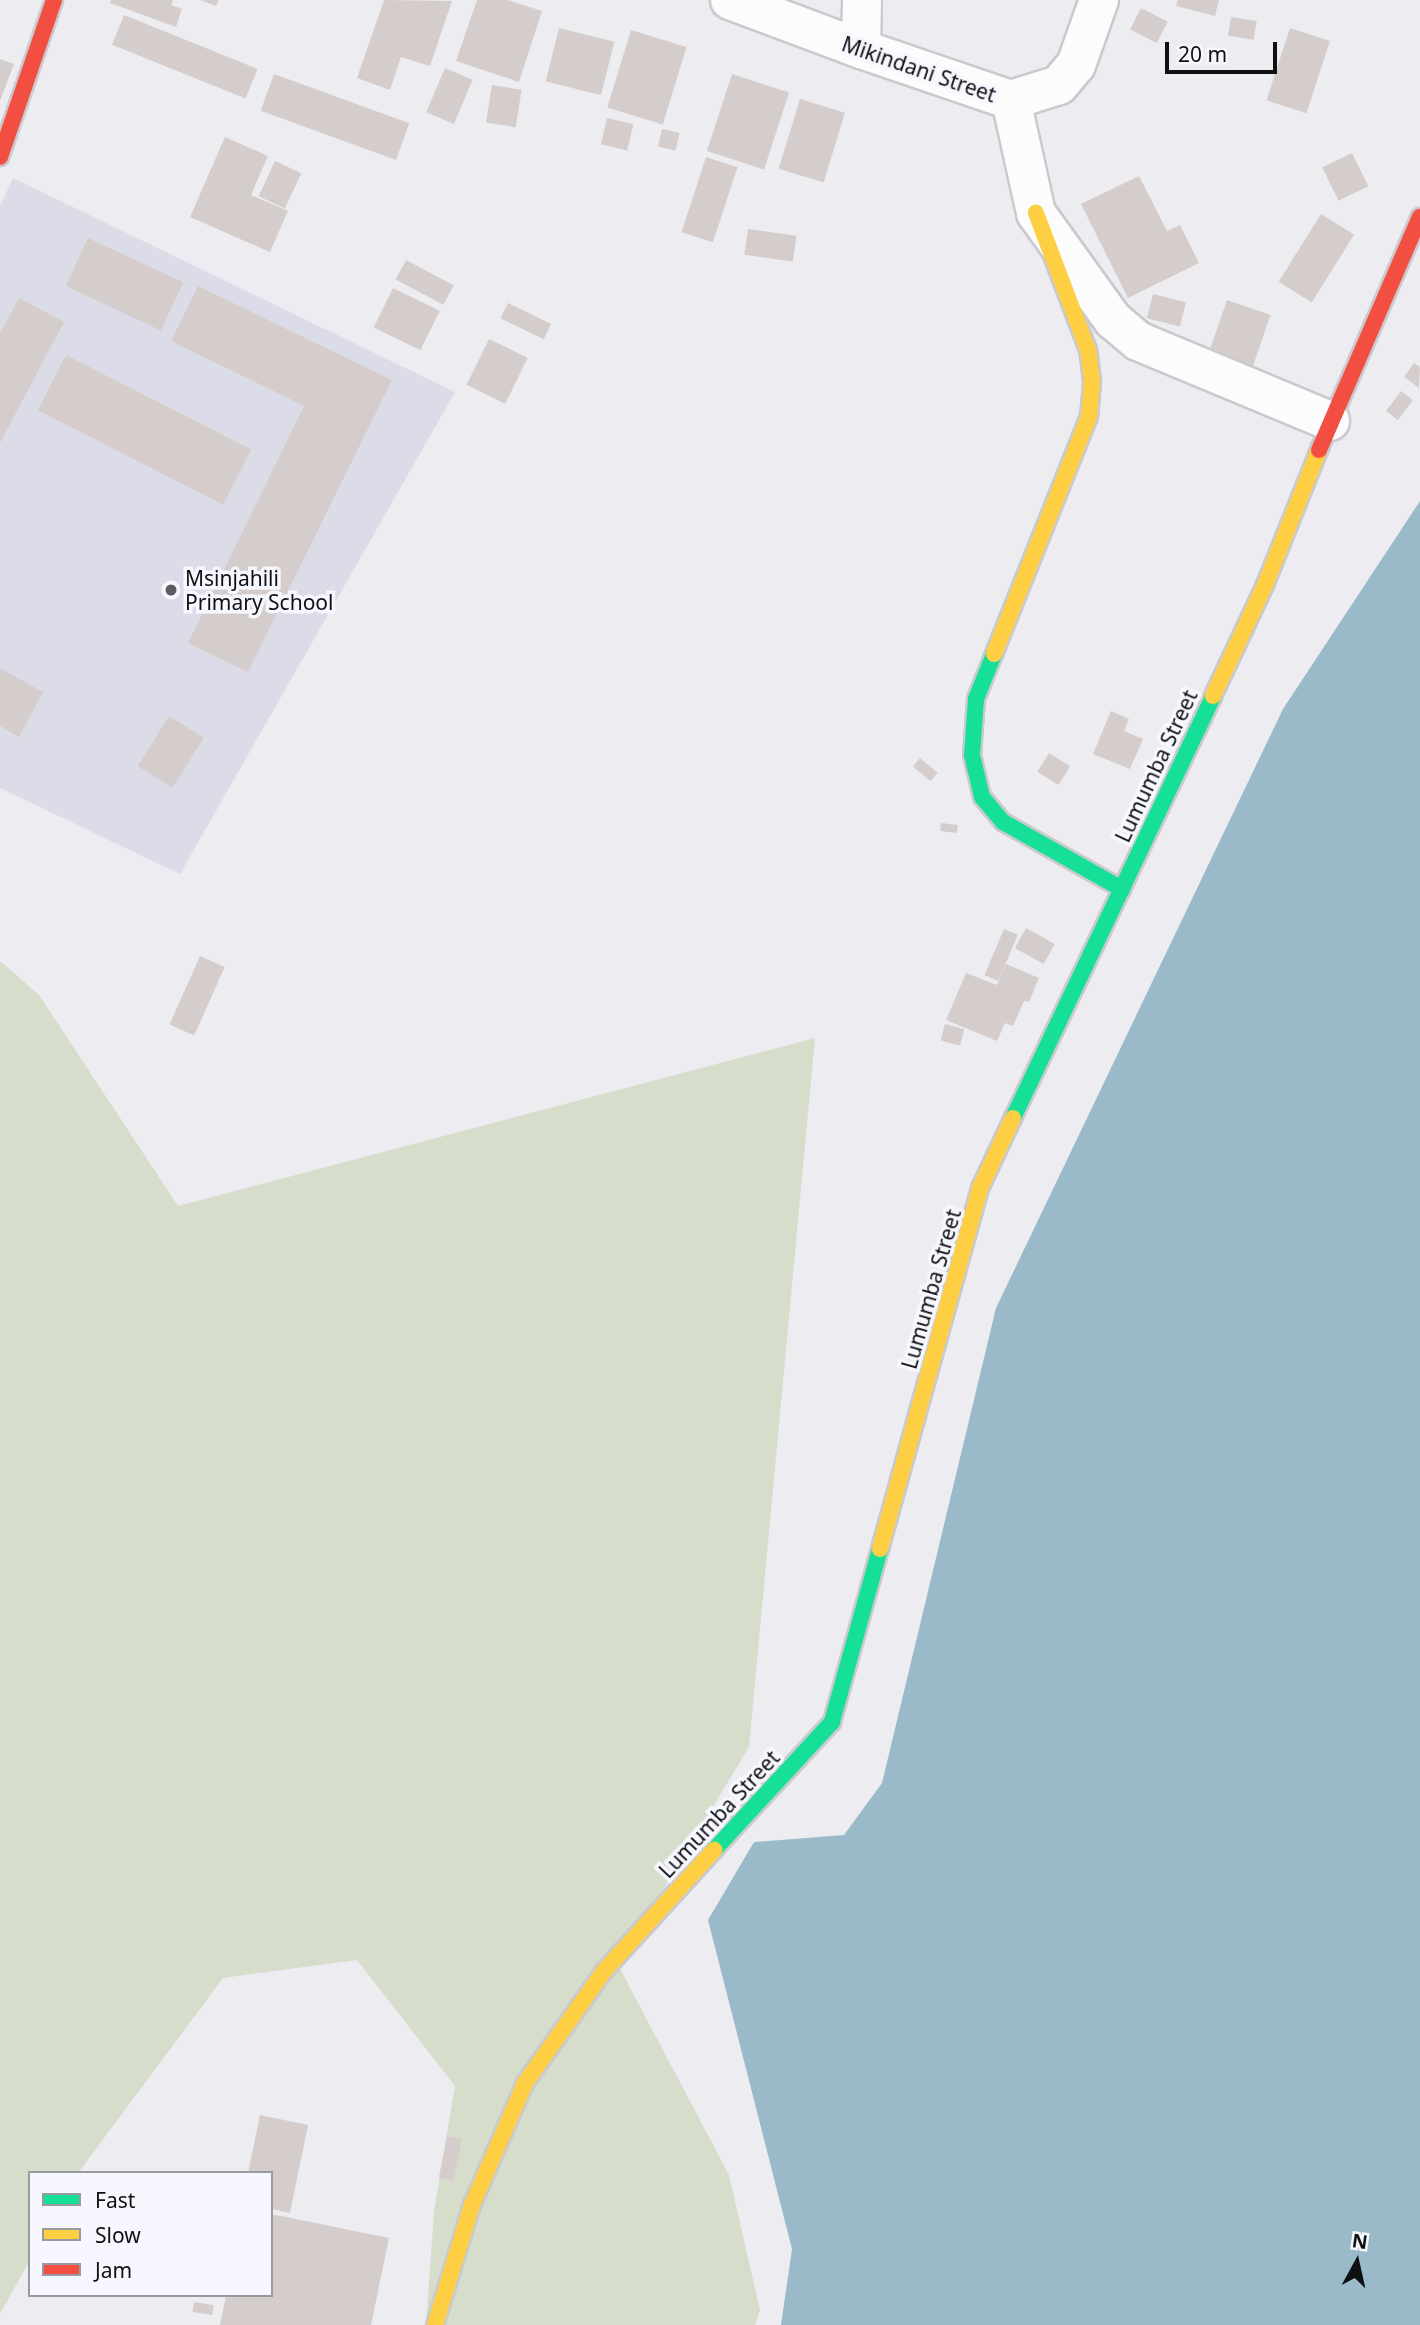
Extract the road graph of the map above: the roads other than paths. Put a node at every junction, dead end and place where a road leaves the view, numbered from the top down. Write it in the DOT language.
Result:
graph roads {
  1 [pos="54,0"];
  2 [pos="730,0"];
  3 [pos="862,0"];
  4 [pos="1099,0"];
  5 [pos="861,49"];
  6 [pos="1011,100"];
  7 [pos="0,157"];
  8 [pos="1036,213"];
  9 [pos="1420,216"];
  10 [pos="1330,421"];
  11 [pos="1122,889"];
  12 [pos="435,2325"];
  1 -- 7 [label="street"];
  2 -- 5 [label="street, Mikindani Street"];
  3 -- 5 [label="street"];
  4 -- 6 [label="street, Mikindani Street"];
  5 -- 6 [label="street, Mikindani Street"];
  6 -- 8 [label="street"];
  8 -- 10 [label="street"];
  8 -- 11 [label="street"];
  9 -- 10 [label="street, Lumumba Street"];
  10 -- 11 [label="street, Lumumba Street"];
  11 -- 12 [label="street, Lumumba Street"];
}
